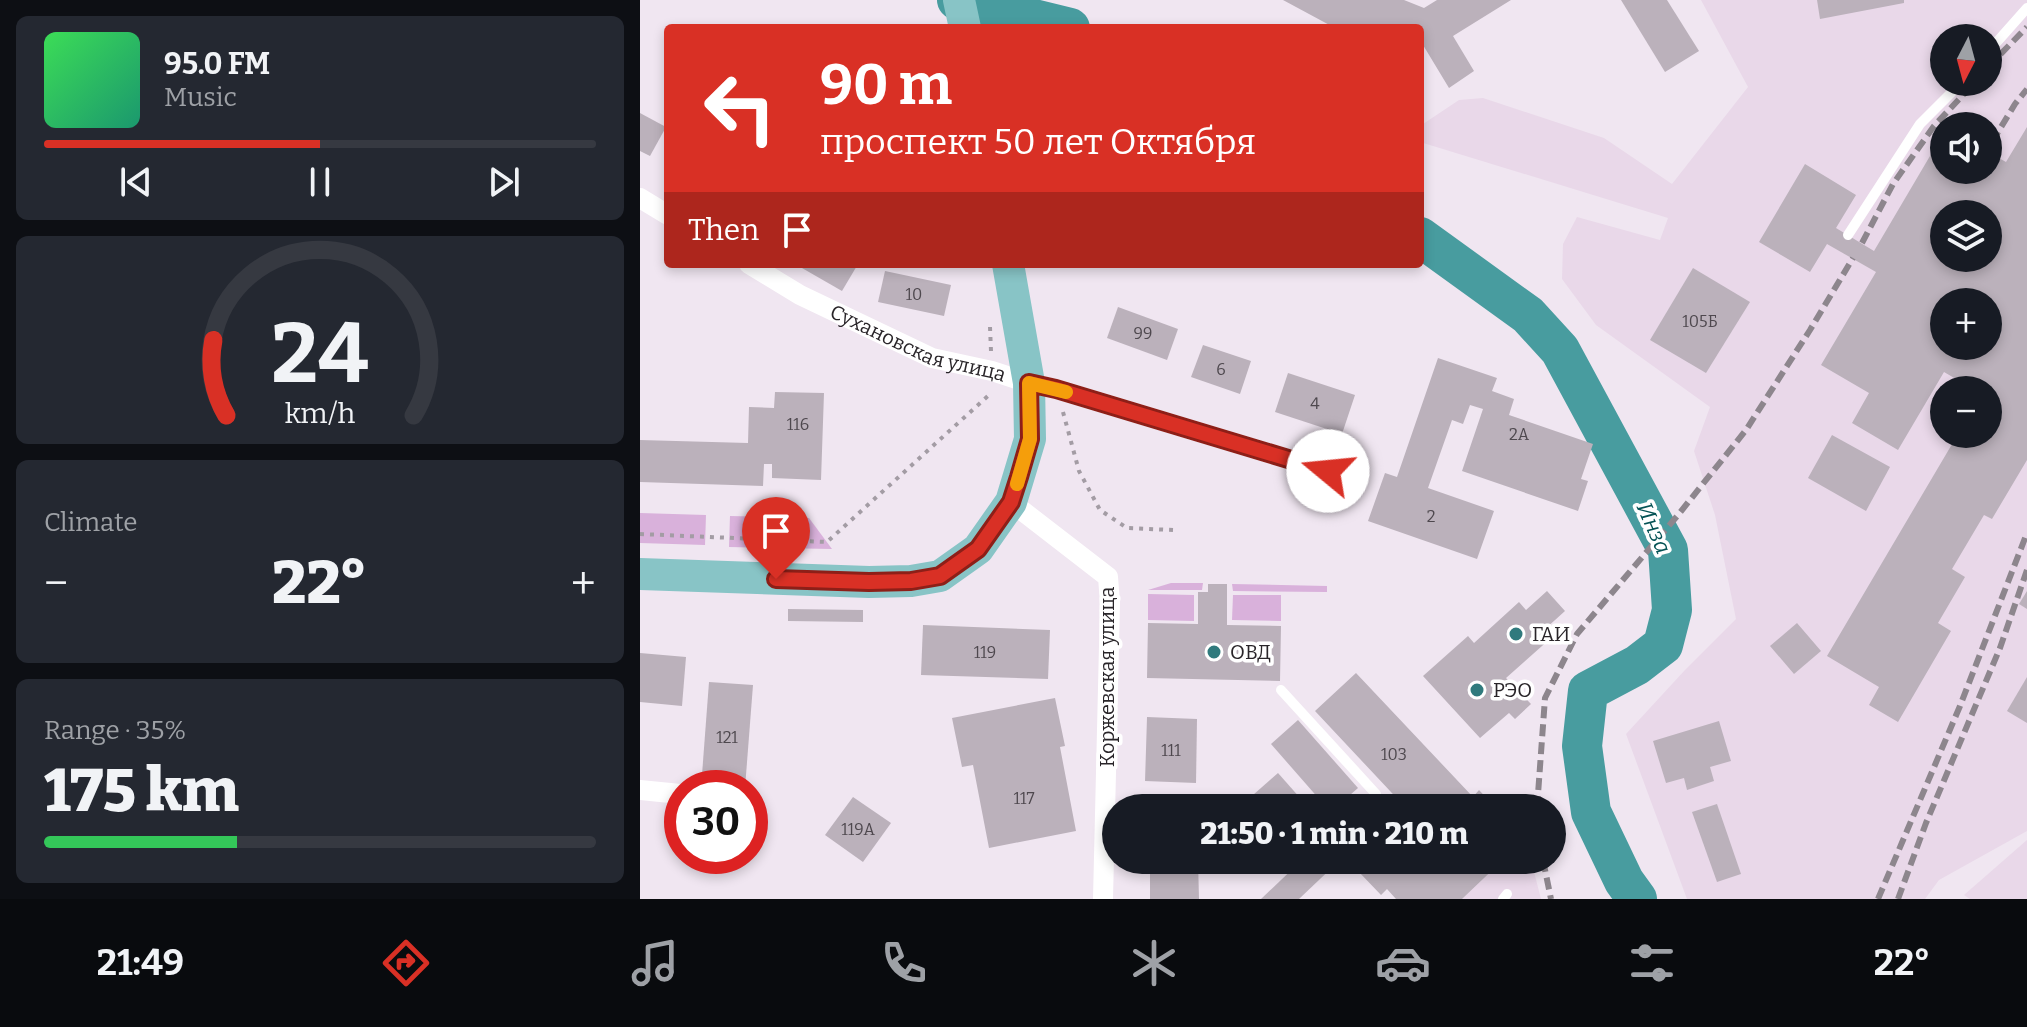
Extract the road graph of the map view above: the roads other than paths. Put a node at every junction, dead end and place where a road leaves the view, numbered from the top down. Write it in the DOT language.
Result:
graph roads {
  1 [pos="959,0"];
  2 [pos="2027,8"];
  3 [pos="964,24"];
  4 [pos="2002,36"];
  5 [pos="1948,96"];
  6 [pos="640,198"];
  7 [pos="664,213"];
  8 [pos="1848,235"];
  9 [pos="756,268"];
  10 [pos="1009,268"];
  11 [pos="1042,386"];
  12 [pos="1328,471"];
  13 [pos="1011,502"];
  14 [pos="640,574"];
  15 [pos="1281,690"];
  16 [pos="640,790"];
  17 [pos="664,792"];
  18 [pos="1376,794"];
  19 [pos="1103,899"];
  1 -- 3 [label="main road"];
  2 -- 4 [label="lane"];
  5 -- 8 [label="lane"];
  6 -- 7 [label="street"];
  9 -- 11 [label="street, Сухановская улица"];
  10 -- 11 [label="main road"];
  11 -- 12 [label="street, Сухановская улица"];
  11 -- 13 [label="main road"];
  13 -- 14 [label="main road"];
  13 -- 19 [label="street, Коржевская улица"];
  15 -- 18 [label="lane"];
  16 -- 17 [label="street"];
}
